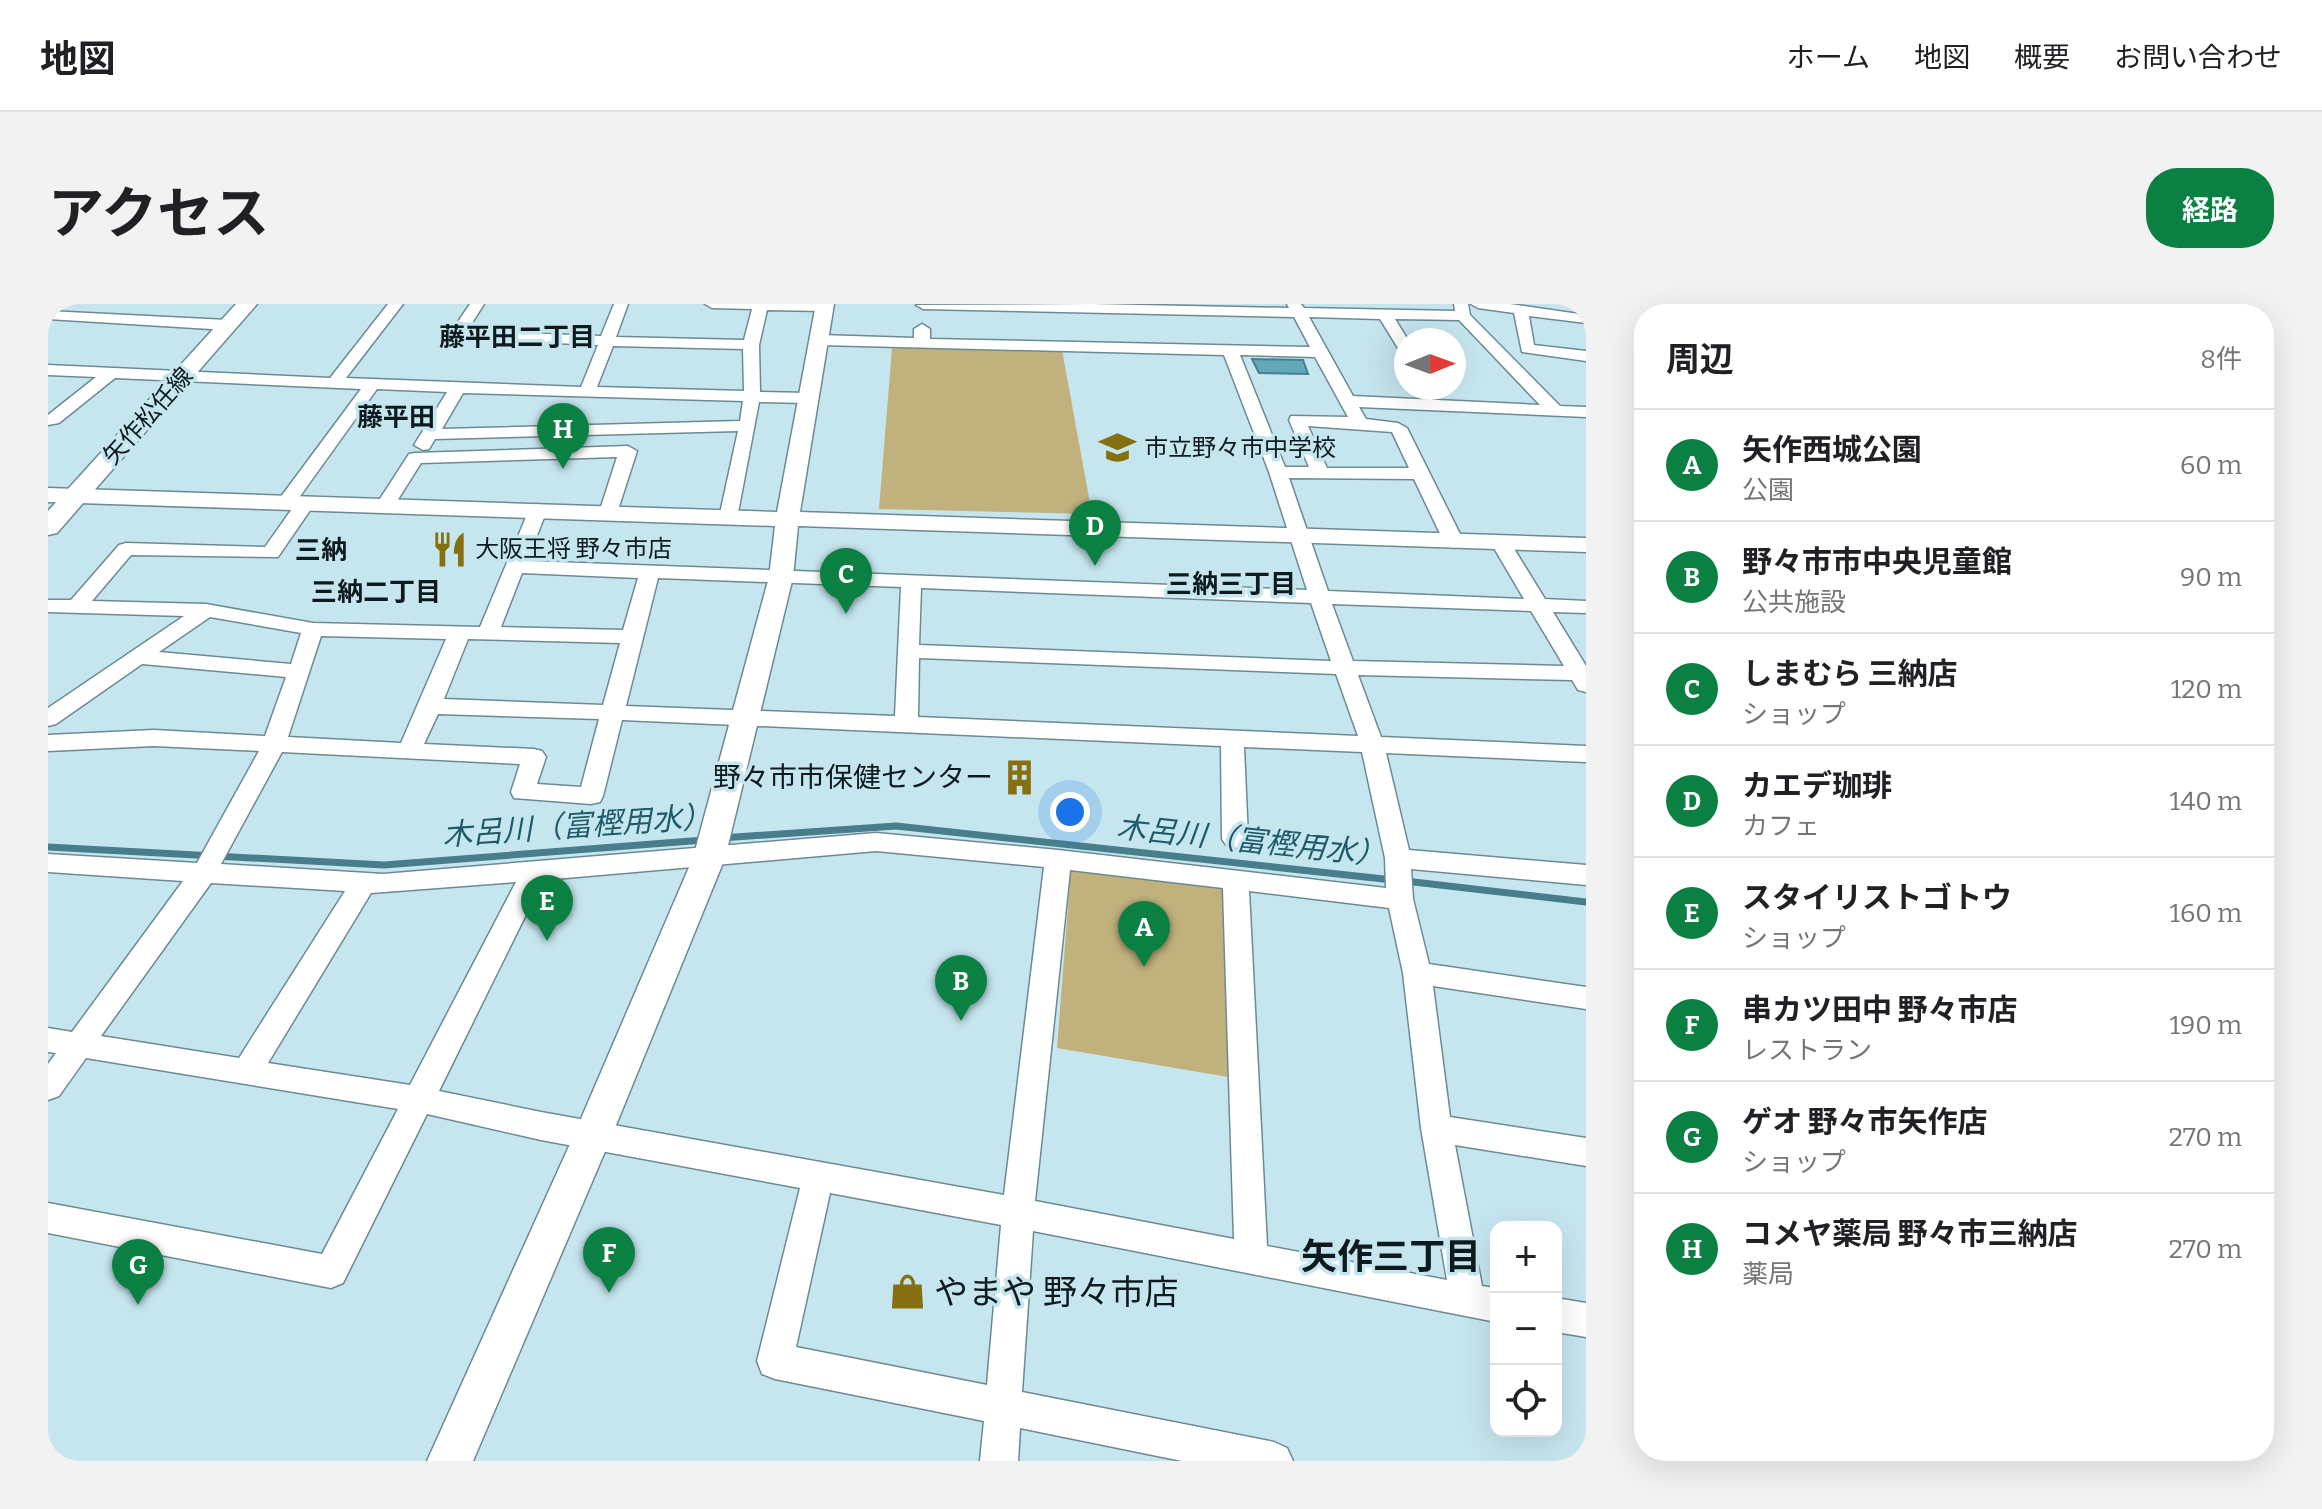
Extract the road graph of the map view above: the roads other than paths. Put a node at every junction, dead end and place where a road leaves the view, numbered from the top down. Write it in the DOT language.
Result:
graph roads {
  1 [pos="247,304"];
  2 [pos="396,304"];
  3 [pos="477,304"];
  4 [pos="621,304"];
  5 [pos="712,304"];
  6 [pos="923,304"];
  7 [pos="1478,304"];
  8 [pos="761,305"];
  9 [pos="824,306"];
  10 [pos="1296,308"];
  11 [pos="1462,310"];
  12 [pos="1521,310"];
  13 [pos="1385,314"];
  14 [pos="48,315"];
  15 [pos="1586,319"];
  16 [pos="1153,324"];
  17 [pos="227,325"];
  18 [pos="1394,329"];
  19 [pos="820,340"];
  20 [pos="607,341"];
  21 [pos="922,343"];
  22 [pos="751,345"];
  23 [pos="1230,350"];
  24 [pos="1318,352"];
  25 [pos="1586,356"];
  26 [pos="48,370"];
  27 [pos="110,374"];
  28 [pos="183,376"];
  29 [pos="336,381"];
  30 [pos="373,383"];
  31 [pos="458,388"];
  32 [pos="587,391"];
  33 [pos="752,395"];
  34 [pos="807,398"];
  35 [pos="1436,400"];
  36 [pos="1347,401"];
  37 [pos="1439,405"];
  38 [pos="1555,411"];
  39 [pos="1586,412"];
  40 [pos="48,420"];
  41 [pos="1360,423"];
  42 [pos="748,426"];
  43 [pos="429,434"];
  44 [pos="415,458"];
  45 [pos="1278,472"];
  46 [pos="1320,473"];
  47 [pos="1421,474"];
  48 [pos="48,495"];
  49 [pos="76,496"];
  50 [pos="296,502"];
  51 [pos="385,505"];
  52 [pos="538,510"];
  53 [pos="608,513"];
  54 [pos="728,518"];
  55 [pos="787,519"];
  56 [pos="48,527"];
  57 [pos="1299,537"];
  58 [pos="1454,542"];
  59 [pos="1501,543"];
  60 [pos="1586,545"];
  61 [pos="515,567"];
  62 [pos="650,572"];
  63 [pos="781,577"];
  64 [pos="911,582"];
  65 [pos="1322,598"];
  66 [pos="1539,604"];
  67 [pos="48,606"];
  68 [pos="76,607"];
  69 [pos="1586,607"];
  70 [pos="206,610"];
  71 [pos="313,629"];
  72 [pos="488,633"];
  73 [pos="459,634"];
  74 [pos="632,637"];
  75 [pos="909,651"];
  76 [pos="138,657"];
  77 [pos="1346,668"];
  78 [pos="298,671"];
  79 [pos="1584,677"];
  80 [pos="430,706"];
  81 [pos="613,714"];
  82 [pos="744,717"];
  83 [pos="48,719"];
  84 [pos="906,725"];
  85 [pos="1232,738"];
  86 [pos="48,743"];
  87 [pos="1372,744"];
  88 [pos="274,745"];
  89 [pos="409,751"];
  90 [pos="1586,754"];
  91 [pos="1235,839"];
  92 [pos="713,843"];
  93 [pos="1058,859"];
  94 [pos="211,860"];
  95 [pos="48,863"];
  96 [pos="536,869"];
  97 [pos="1586,875"];
  98 [pos="1400,877"];
  99 [pos="1236,881"];
  100 [pos="364,882"];
  101 [pos="1417,973"];
  102 [pos="1586,998"];
  103 [pos="63,1043"];
  104 [pos="246,1073"];
  105 [pos="48,1087"];
  106 [pos="421,1100"];
  107 [pos="1436,1128"];
  108 [pos="593,1135"];
  109 [pos="1586,1152"];
  110 [pos="818,1177"];
  111 [pos="1018,1213"];
  112 [pos="48,1218"];
  113 [pos="1251,1260"];
  114 [pos="1482,1303"];
  115 [pos="1562,1316"];
  116 [pos="1586,1320"];
  117 [pos="1003,1406"];
  118 [pos="450,1461"];
  119 [pos="999,1461"];
  120 [pos="1274,1461"];
  1 -- 17 [label="main road, 矢作松任線"];
  2 -- 29 [label="street"];
  3 -- 20 [label="street"];
  4 -- 20 [label="street"];
  5 -- 8 [label="street"];
  6 -- 16 [label="street"];
  6 -- 21 [label="street"];
  7 -- 12 [label="street"];
  8 -- 9 [label="street"];
  8 -- 22 [label="street"];
  9 -- 19 [label="street"];
  10 -- 13 [label="street"];
  10 -- 16 [label="street"];
  10 -- 24 [label="street"];
  11 -- 13 [label="street"];
  11 -- 38 [label="street"];
  12 -- 15 [label="street"];
  12 -- 25 [label="street"];
  13 -- 18 [label="street"];
  14 -- 17 [label="street"];
  16 -- 21 [label="street"];
  16 -- 23 [label="street"];
  17 -- 28 [label="main road, 矢作松任線"];
  19 -- 21 [label="street"];
  19 -- 34 [label="street"];
  20 -- 22 [label="street"];
  20 -- 32 [label="street"];
  22 -- 33 [label="street"];
  23 -- 24 [label="street"];
  23 -- 45 [label="street"];
  24 -- 36 [label="street"];
  26 -- 27 [label="street"];
  27 -- 28 [label="street"];
  27 -- 40 [label="street"];
  28 -- 29 [label="street"];
  28 -- 49 [label="main road, 矢作松任線"];
  29 -- 30 [label="street"];
  30 -- 31 [label="street"];
  30 -- 50 [label="street"];
  31 -- 32 [label="street"];
  31 -- 43 [label="street"];
  32 -- 33 [label="street"];
  33 -- 34 [label="street"];
  33 -- 42 [label="street"];
  34 -- 55 [label="street"];
  35 -- 37 [label="street"];
  36 -- 37 [label="street"];
  36 -- 41 [label="street"];
  37 -- 38 [label="street"];
  38 -- 39 [label="street"];
  41 -- 46 [label="street"];
  41 -- 47 [label="street"];
  42 -- 43 [label="street"];
  42 -- 54 [label="street"];
  43 -- 44 [label="street"];
  44 -- 51 [label="street"];
  44 -- 53 [label="street"];
  45 -- 46 [label="street"];
  45 -- 57 [label="street"];
  46 -- 47 [label="street"];
  47 -- 58 [label="street"];
  48 -- 49 [label="street"];
  49 -- 50 [label="street"];
  49 -- 56 [label="main road, 矢作松任線"];
  50 -- 51 [label="street"];
  50 -- 68 [label="street"];
  51 -- 52 [label="street"];
  52 -- 53 [label="street"];
  52 -- 61 [label="street"];
  53 -- 54 [label="street"];
  54 -- 55 [label="street"];
  55 -- 57 [label="street"];
  55 -- 63 [label="street"];
  57 -- 58 [label="street"];
  57 -- 65 [label="street"];
  58 -- 59 [label="street"];
  59 -- 60 [label="street"];
  59 -- 66 [label="street"];
  61 -- 62 [label="street"];
  61 -- 72 [label="street"];
  62 -- 63 [label="street"];
  62 -- 74 [label="street"];
  63 -- 64 [label="street"];
  63 -- 82 [label="street"];
  64 -- 65 [label="street"];
  64 -- 75 [label="street"];
  65 -- 66 [label="street"];
  65 -- 77 [label="street"];
  66 -- 69 [label="street"];
  66 -- 79 [label="street"];
  67 -- 68 [label="street"];
  68 -- 70 [label="street"];
  70 -- 71 [label="street"];
  70 -- 76 [label="street"];
  71 -- 73 [label="street"];
  71 -- 78 [label="street"];
  72 -- 73 [label="street"];
  72 -- 74 [label="street"];
  73 -- 80 [label="street"];
  74 -- 81 [label="street"];
  75 -- 77 [label="street"];
  75 -- 84 [label="street"];
  76 -- 78 [label="street"];
  76 -- 83 [label="street"];
  77 -- 79 [label="street"];
  77 -- 87 [label="street"];
  78 -- 88 [label="street"];
  80 -- 81 [label="street"];
  80 -- 89 [label="street"];
  81 -- 82 [label="street"];
  81 -- 89 [label="street"];
  82 -- 84 [label="street"];
  82 -- 92 [label="street"];
  84 -- 85 [label="street"];
  85 -- 87 [label="street"];
  85 -- 91 [label="street"];
  86 -- 88 [label="street"];
  87 -- 90 [label="street"];
  87 -- 98 [label="street"];
  88 -- 89 [label="street"];
  88 -- 94 [label="street"];
  92 -- 93 [label="street"];
  92 -- 96 [label="street"];
  92 -- 108 [label="street"];
  93 -- 99 [label="street"];
  93 -- 111 [label="street"];
  94 -- 95 [label="street"];
  94 -- 100 [label="street"];
  94 -- 103 [label="street"];
  96 -- 100 [label="street"];
  96 -- 106 [label="street"];
  97 -- 98 [label="street"];
  98 -- 99 [label="street"];
  98 -- 101 [label="street"];
  99 -- 113 [label="street"];
  100 -- 104 [label="street"];
  101 -- 102 [label="street"];
  101 -- 107 [label="street"];
  103 -- 104 [label="street"];
  103 -- 105 [label="street"];
  104 -- 106 [label="street"];
  106 -- 108 [label="street"];
  106 -- 112 [label="street"];
  107 -- 109 [label="street"];
  107 -- 114 [label="street"];
  108 -- 110 [label="street"];
  108 -- 118 [label="street"];
  110 -- 111 [label="street"];
  110 -- 117 [label="street"];
  111 -- 113 [label="street"];
  111 -- 117 [label="street"];
  113 -- 114 [label="street"];
  115 -- 116 [label="street"];
  117 -- 119 [label="street"];
  117 -- 120 [label="street"];
}
